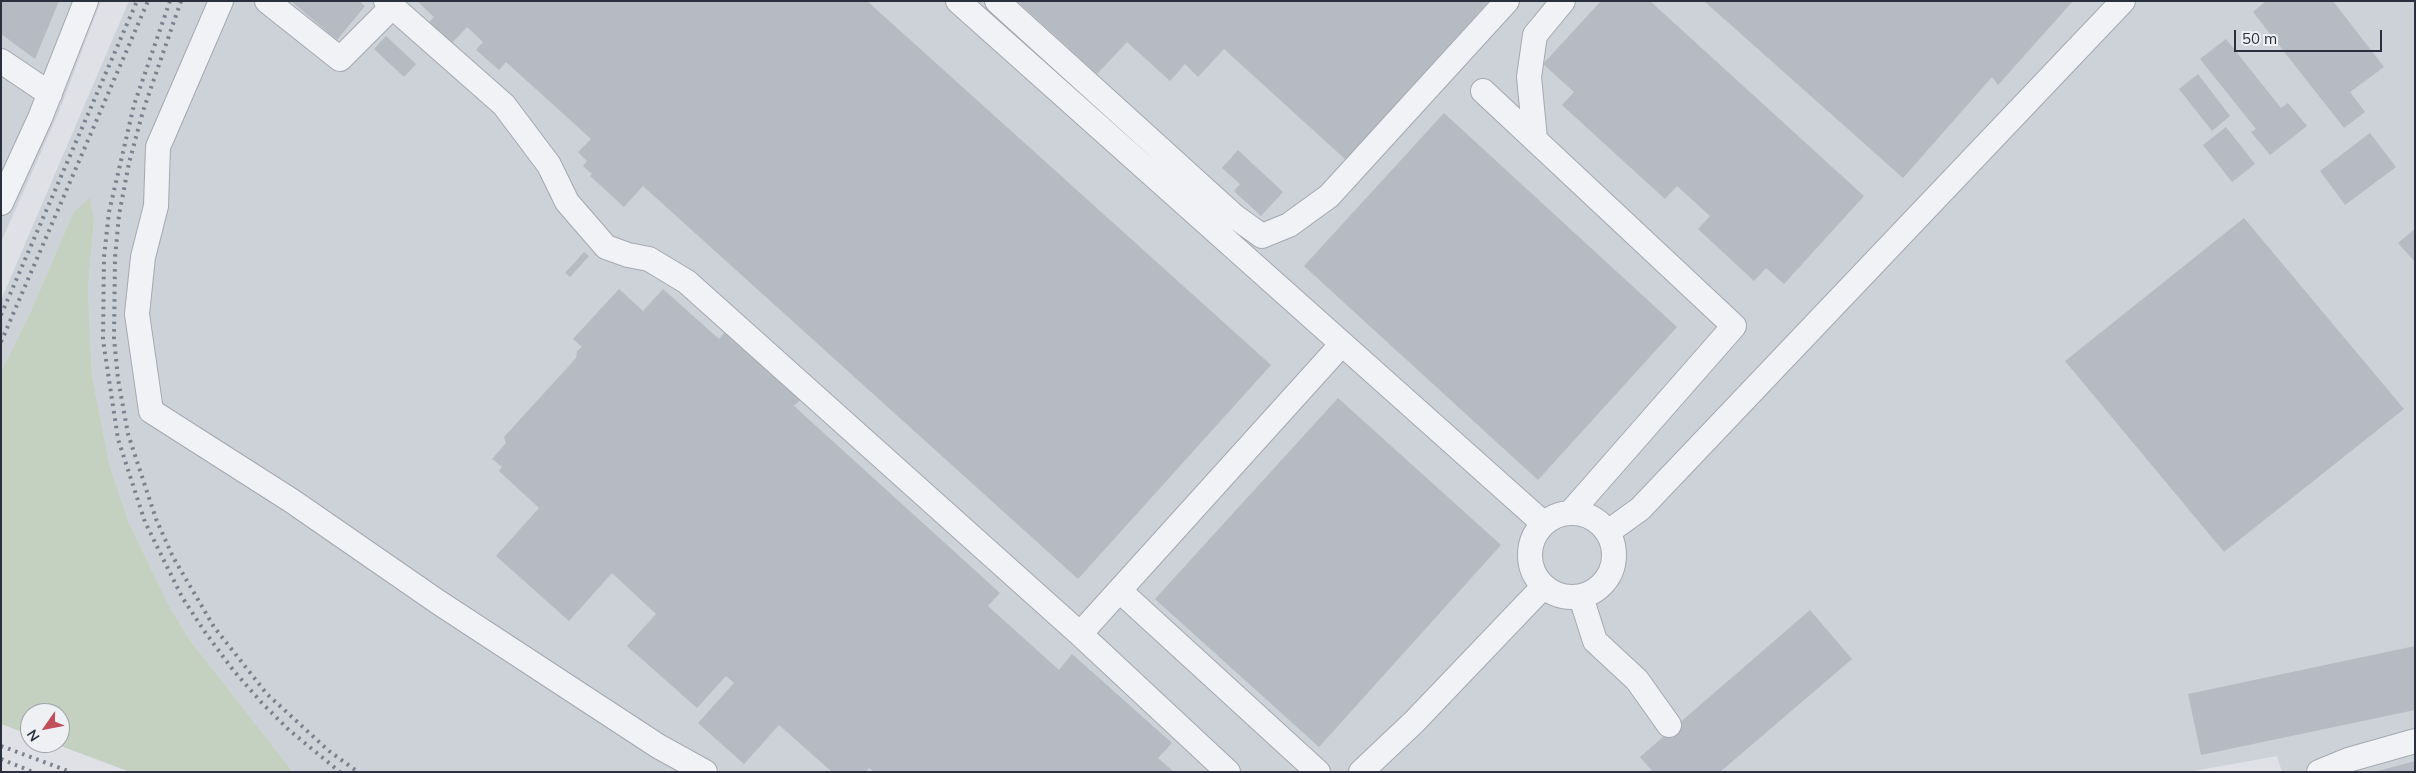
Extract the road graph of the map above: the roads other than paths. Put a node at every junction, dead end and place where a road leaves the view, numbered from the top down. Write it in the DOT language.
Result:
graph roads {
  1 [pos="86,1"];
  2 [pos="221,1"];
  3 [pos="267,1"];
  4 [pos="958,1"];
  5 [pos="997,1"];
  6 [pos="1507,1"];
  7 [pos="1563,1"];
  8 [pos="2123,1"];
  9 [pos="389,4"];
  10 [pos="1,61"];
  11 [pos="1483,91"];
  12 [pos="50,94"];
  13 [pos="1534,139"];
  14 [pos="1,203"];
  15 [pos="1342,344"];
  16 [pos="1571,512"];
  17 [pos="1543,523"];
  18 [pos="1608,532"];
  19 [pos="1543,587"];
  20 [pos="1120,591"];
  21 [pos="1581,598"];
  22 [pos="1080,634"];
  23 [pos="1669,724"];
  24 [pos="2415,741"];
  25 [pos="705,772"];
  26 [pos="1228,772"];
  27 [pos="1318,772"];
  28 [pos="1361,772"];
  29 [pos="2319,772"];
  1 -- 12 [label="street"];
  2 -- 25 [label="street"];
  3 -- 9 [label="street"];
  4 -- 15 [label="street"];
  5 -- 6 [label="street"];
  7 -- 13 [label="street"];
  8 -- 18 [label="street"];
  9 -- 22 [label="street"];
  10 -- 12 [label="street"];
  11 -- 13 [label="street"];
  12 -- 14 [label="street"];
  13 -- 16 [label="street"];
  15 -- 17 [label="street"];
  15 -- 20 [label="street"];
  16 -- 17 [label="street"];
  16 -- 18 [label="street"];
  17 -- 19 [label="street"];
  18 -- 21 [label="street"];
  19 -- 21 [label="street"];
  19 -- 28 [label="street"];
  20 -- 22 [label="street"];
  20 -- 27 [label="street"];
  21 -- 23 [label="street"];
  22 -- 26 [label="street"];
  24 -- 29 [label="street"];
}
